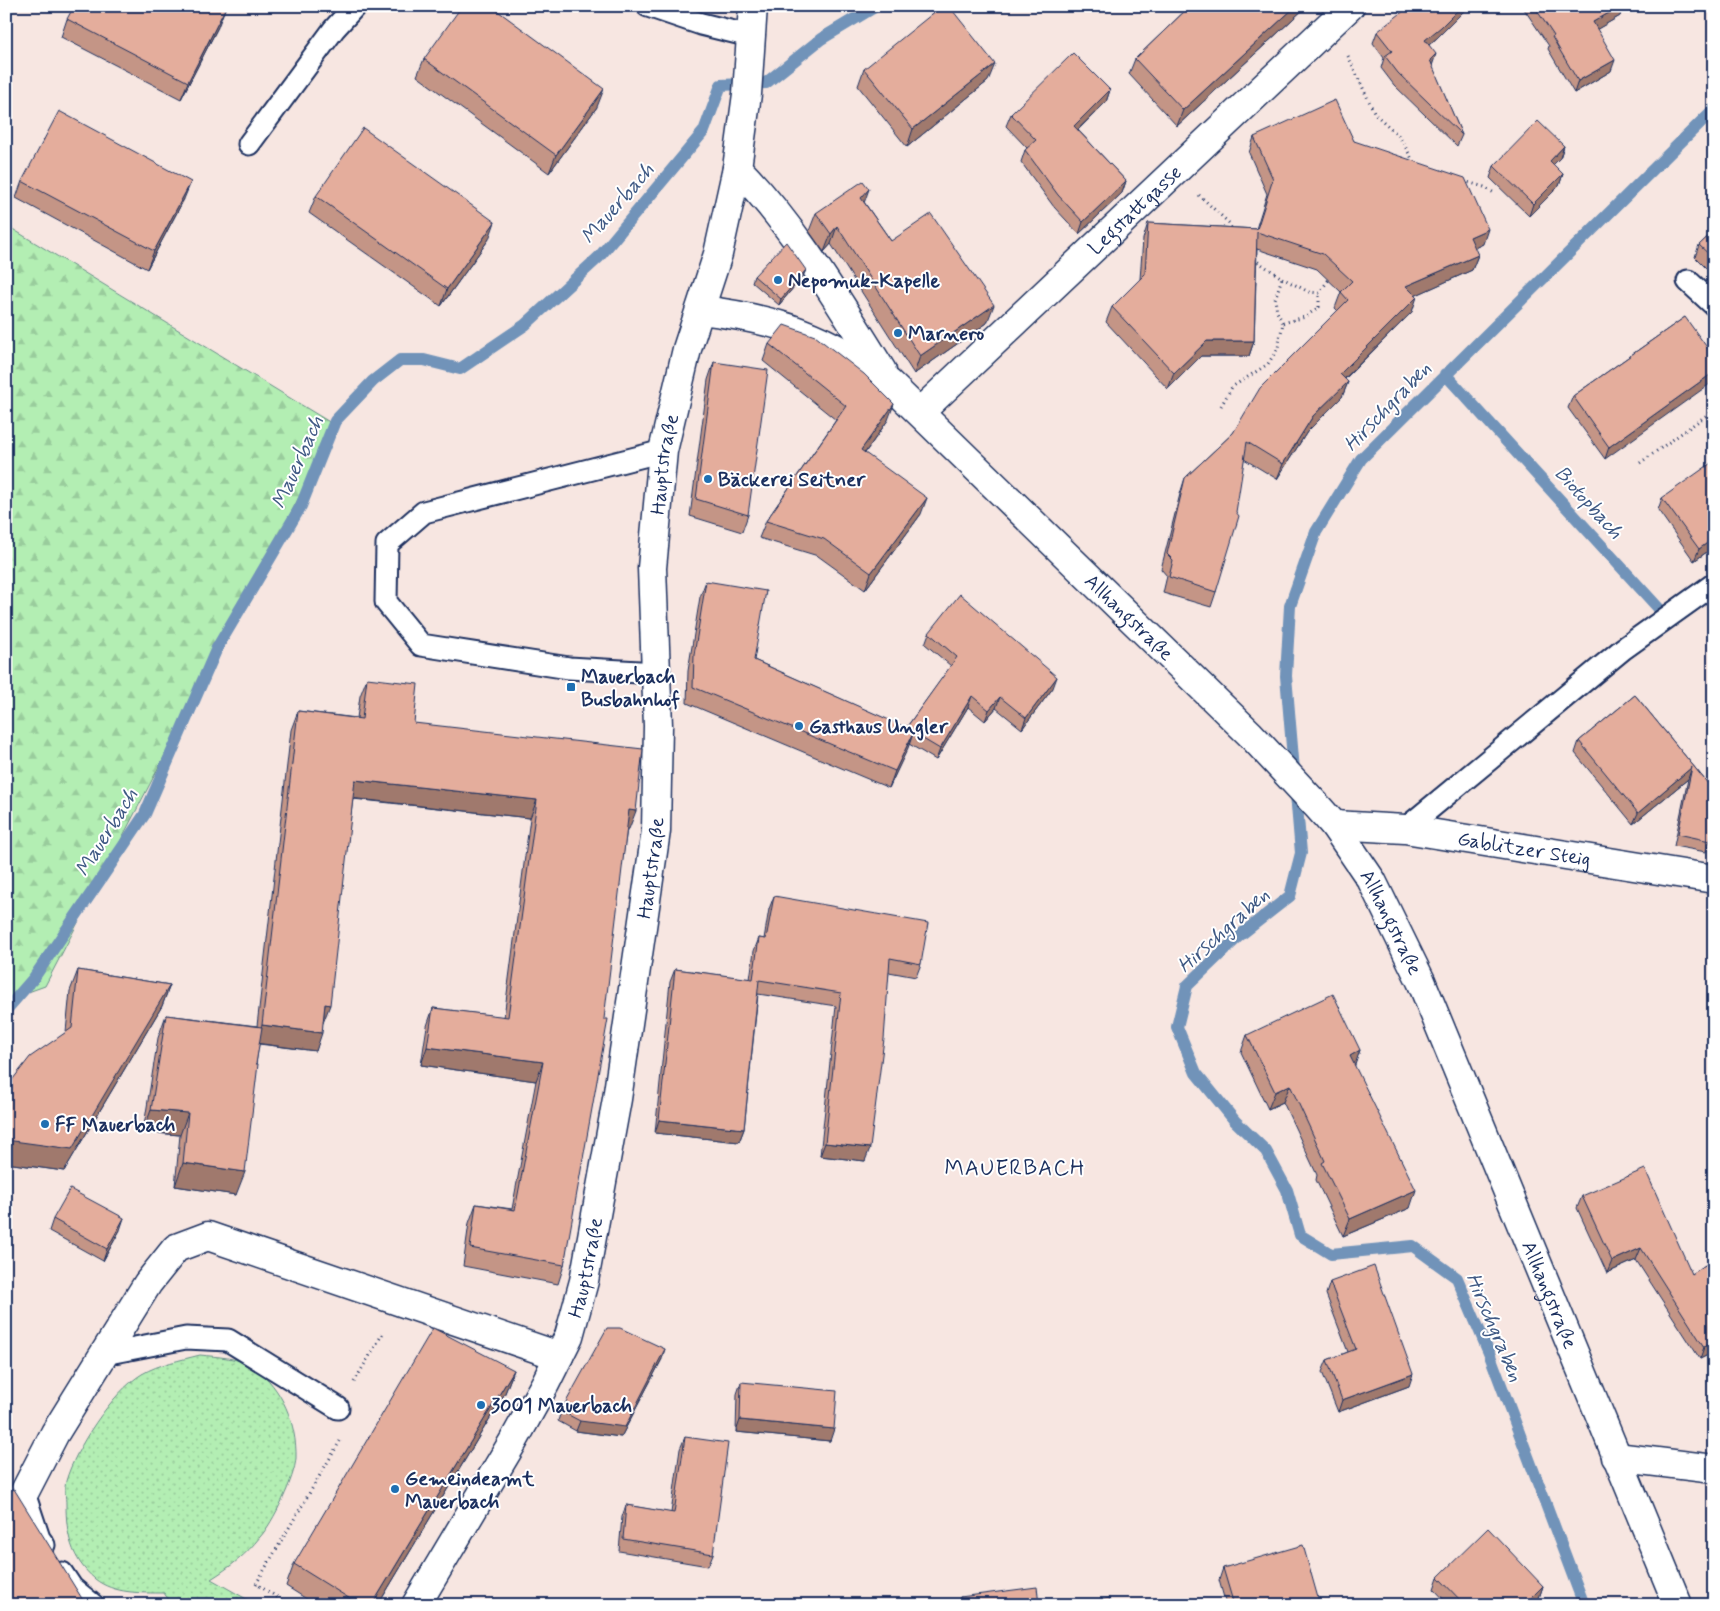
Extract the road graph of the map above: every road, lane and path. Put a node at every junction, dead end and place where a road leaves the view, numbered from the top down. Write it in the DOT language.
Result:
graph roads {
  1 [pos="354,6"];
  2 [pos="648,6"];
  3 [pos="753,6"];
  4 [pos="1341,15"];
  5 [pos="750,36"];
  6 [pos="249,144"];
  7 [pos="737,168"];
  8 [pos="1418,169"];
  9 [pos="1174,171"];
  10 [pos="1458,180"];
  11 [pos="1496,194"];
  12 [pos="1233,232"];
  13 [pos="1250,256"];
  14 [pos="1334,273"];
  15 [pos="1282,278"];
  16 [pos="1688,281"];
  17 [pos="1319,294"];
  18 [pos="1714,305"];
  19 [pos="701,310"];
  20 [pos="1283,323"];
  21 [pos="889,383"];
  22 [pos="1221,406"];
  23 [pos="1714,410"];
  24 [pos="920,412"];
  25 [pos="663,451"];
  26 [pos="1640,463"];
  27 [pos="1714,584"];
  28 [pos="657,673"];
  29 [pos="1326,816"];
  30 [pos="1405,830"];
  31 [pos="1714,879"];
  32 [pos="402,1301"];
  33 [pos="104,1354"];
  34 [pos="559,1356"];
  35 [pos="338,1408"];
  36 [pos="1616,1457"];
  37 [pos="1714,1469"];
  38 [pos="24,1493"];
  39 [pos="93,1605"];
  40 [pos="290,1605"];
  41 [pos="416,1605"];
  42 [pos="1678,1605"];
  1 -- 6 [label="lane"];
  2 -- 5 [label="lane"];
  3 -- 5 [label="street"];
  4 -- 8 [label="path"];
  4 -- 9 [label="street, Legstattgasse"];
  5 -- 7 [label="street, Hauptstraße"];
  7 -- 19 [label="street, Hauptstraße"];
  7 -- 21 [label="street, Allhangstraße"];
  9 -- 12 [label="path"];
  9 -- 24 [label="street, Legstattgasse"];
  10 -- 11 [label="path"];
  13 -- 15 [label="path"];
  14 -- 17 [label="path"];
  15 -- 17 [label="path"];
  15 -- 20 [label="path"];
  16 -- 18 [label="lane"];
  17 -- 20 [label="path"];
  19 -- 21 [label="street, Allhangstraße"];
  19 -- 25 [label="street, Hauptstraße"];
  20 -- 22 [label="path"];
  21 -- 24 [label="street, Allhangstraße"];
  23 -- 26 [label="path"];
  24 -- 29 [label="street, Allhangstraße"];
  25 -- 28 [label="street, Hauptstraße"];
  25 -- 28 [label="lane"];
  27 -- 30 [label="lane"];
  28 -- 34 [label="street, Hauptstraße"];
  29 -- 30 [label="street, Gablitzer Steig"];
  29 -- 36 [label="street, Allhangstraße"];
  30 -- 31 [label="street, Gablitzer Steig"];
  32 -- 33 [label="street"];
  32 -- 34 [label="street"];
  32 -- 35 [label="path"];
  33 -- 35 [label="lane"];
  33 -- 38 [label="street"];
  34 -- 41 [label="street, Hauptstraße"];
  35 -- 40 [label="path"];
  36 -- 37 [label="street"];
  36 -- 42 [label="street, Allhangstraße"];
  38 -- 39 [label="lane"];
}
